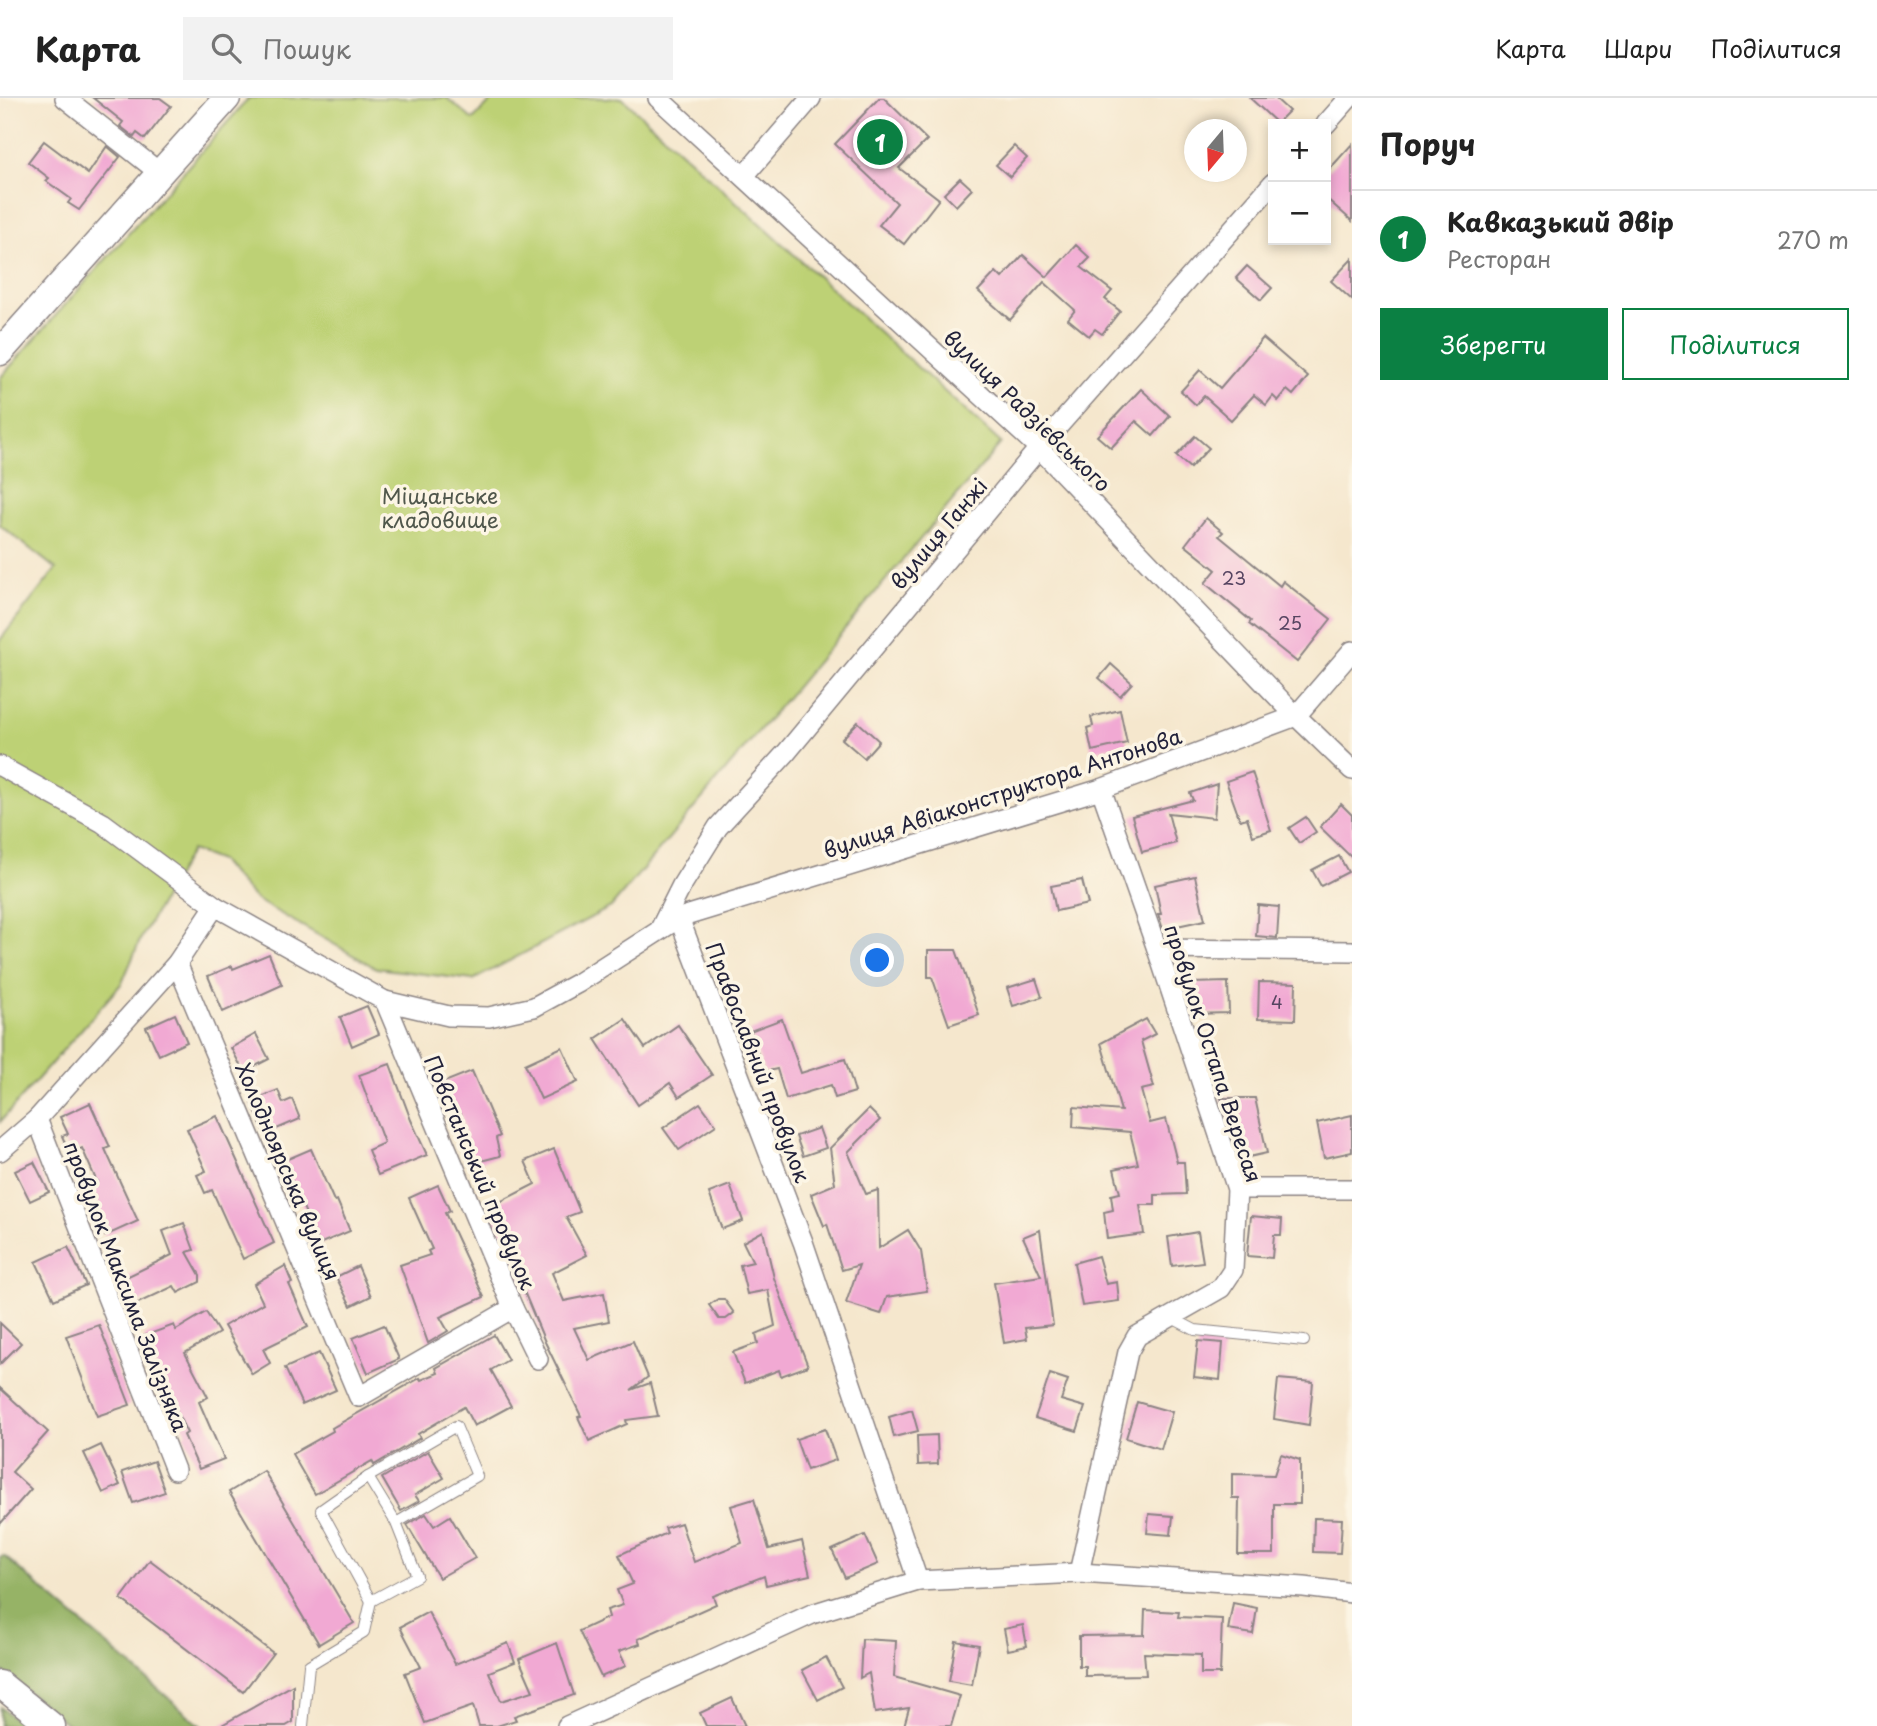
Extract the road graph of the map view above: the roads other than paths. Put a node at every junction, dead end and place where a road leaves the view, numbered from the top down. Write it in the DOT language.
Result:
graph roads {
  1 [pos="65,98"];
  2 [pos="227,98"];
  3 [pos="658,98"];
  4 [pos="811,98"];
  5 [pos="1349,98"];
  6 [pos="1330,119"];
  7 [pos="160,173"];
  8 [pos="744,177"];
  9 [pos="1268,189"];
  10 [pos="0,352"];
  11 [pos="1039,448"];
  12 [pos="1352,651"];
  13 [pos="1296,716"];
  14 [pos="0,766"];
  15 [pos="1352,769"];
  16 [pos="1101,789"];
  17 [pos="215,906"];
  18 [pos="679,918"];
  19 [pos="661,927"];
  20 [pos="1157,949"];
  21 [pos="1352,951"];
  22 [pos="177,963"];
  23 [pos="384,1000"];
  24 [pos="37,1119"];
  25 [pos="0,1151"];
  26 [pos="1237,1189"];
  27 [pos="1352,1189"];
  28 [pos="513,1308"];
  29 [pos="1170,1317"];
  30 [pos="1304,1341"];
  31 [pos="538,1359"];
  32 [pos="175,1470"];
  33 [pos="368,1477"];
  34 [pos="396,1523"];
  35 [pos="1079,1573"];
  36 [pos="918,1581"];
  37 [pos="1352,1594"];
  38 [pos="371,1601"];
  39 [pos="0,1684"];
  40 [pos="52,1726"];
  41 [pos="303,1726"];
  42 [pos="567,1726"];
  1 -- 7 [label="street"];
  2 -- 7 [label="street"];
  3 -- 8 [label="street, вулиця Радзієвського"];
  4 -- 8 [label="street"];
  5 -- 6 [label="street"];
  7 -- 10 [label="street"];
  8 -- 11 [label="street, вулиця Радзієвського"];
  9 -- 11 [label="street, вулиця Ганжі"];
  11 -- 13 [label="street, вулиця Радзієвського"];
  11 -- 19 [label="street, вулиця Ганжі"];
  12 -- 13 [label="street, вулиця Авіаконструктора Антонова"];
  13 -- 15 [label="street, вулиця Радзієвського"];
  13 -- 16 [label="street, вулиця Авіаконструктора Антонова"];
  14 -- 17 [label="street"];
  16 -- 18 [label="street, вулиця Авіаконструктора Антонова"];
  16 -- 20 [label="street, провулок Остапа Вересая"];
  17 -- 22 [label="street"];
  17 -- 23 [label="street"];
  18 -- 19 [label="street"];
  18 -- 36 [label="street, Православний провулок"];
  19 -- 23 [label="street"];
  20 -- 21 [label="street"];
  20 -- 26 [label="street, провулок Остапа Вересая"];
  22 -- 24 [label="street"];
  22 -- 28 [label="street, Холодноярська вулиця"];
  23 -- 28 [label="street, Повстанський провулок"];
  24 -- 25 [label="street"];
  24 -- 32 [label="street, провулок Максима Залізняка"];
  26 -- 27 [label="street"];
  26 -- 29 [label="street, провулок Остапа Вересая"];
  28 -- 31 [label="street, Повстанський провулок"];
  29 -- 30 [label="lane"];
  29 -- 35 [label="street, провулок Остапа Вересая"];
  33 -- 34 [label="lane"];
  33 -- 34 [label="lane"];
  33 -- 38 [label="lane"];
  34 -- 38 [label="lane"];
  35 -- 36 [label="street"];
  35 -- 37 [label="street"];
  36 -- 42 [label="street"];
  38 -- 41 [label="lane"];
  39 -- 40 [label="street"];
}
